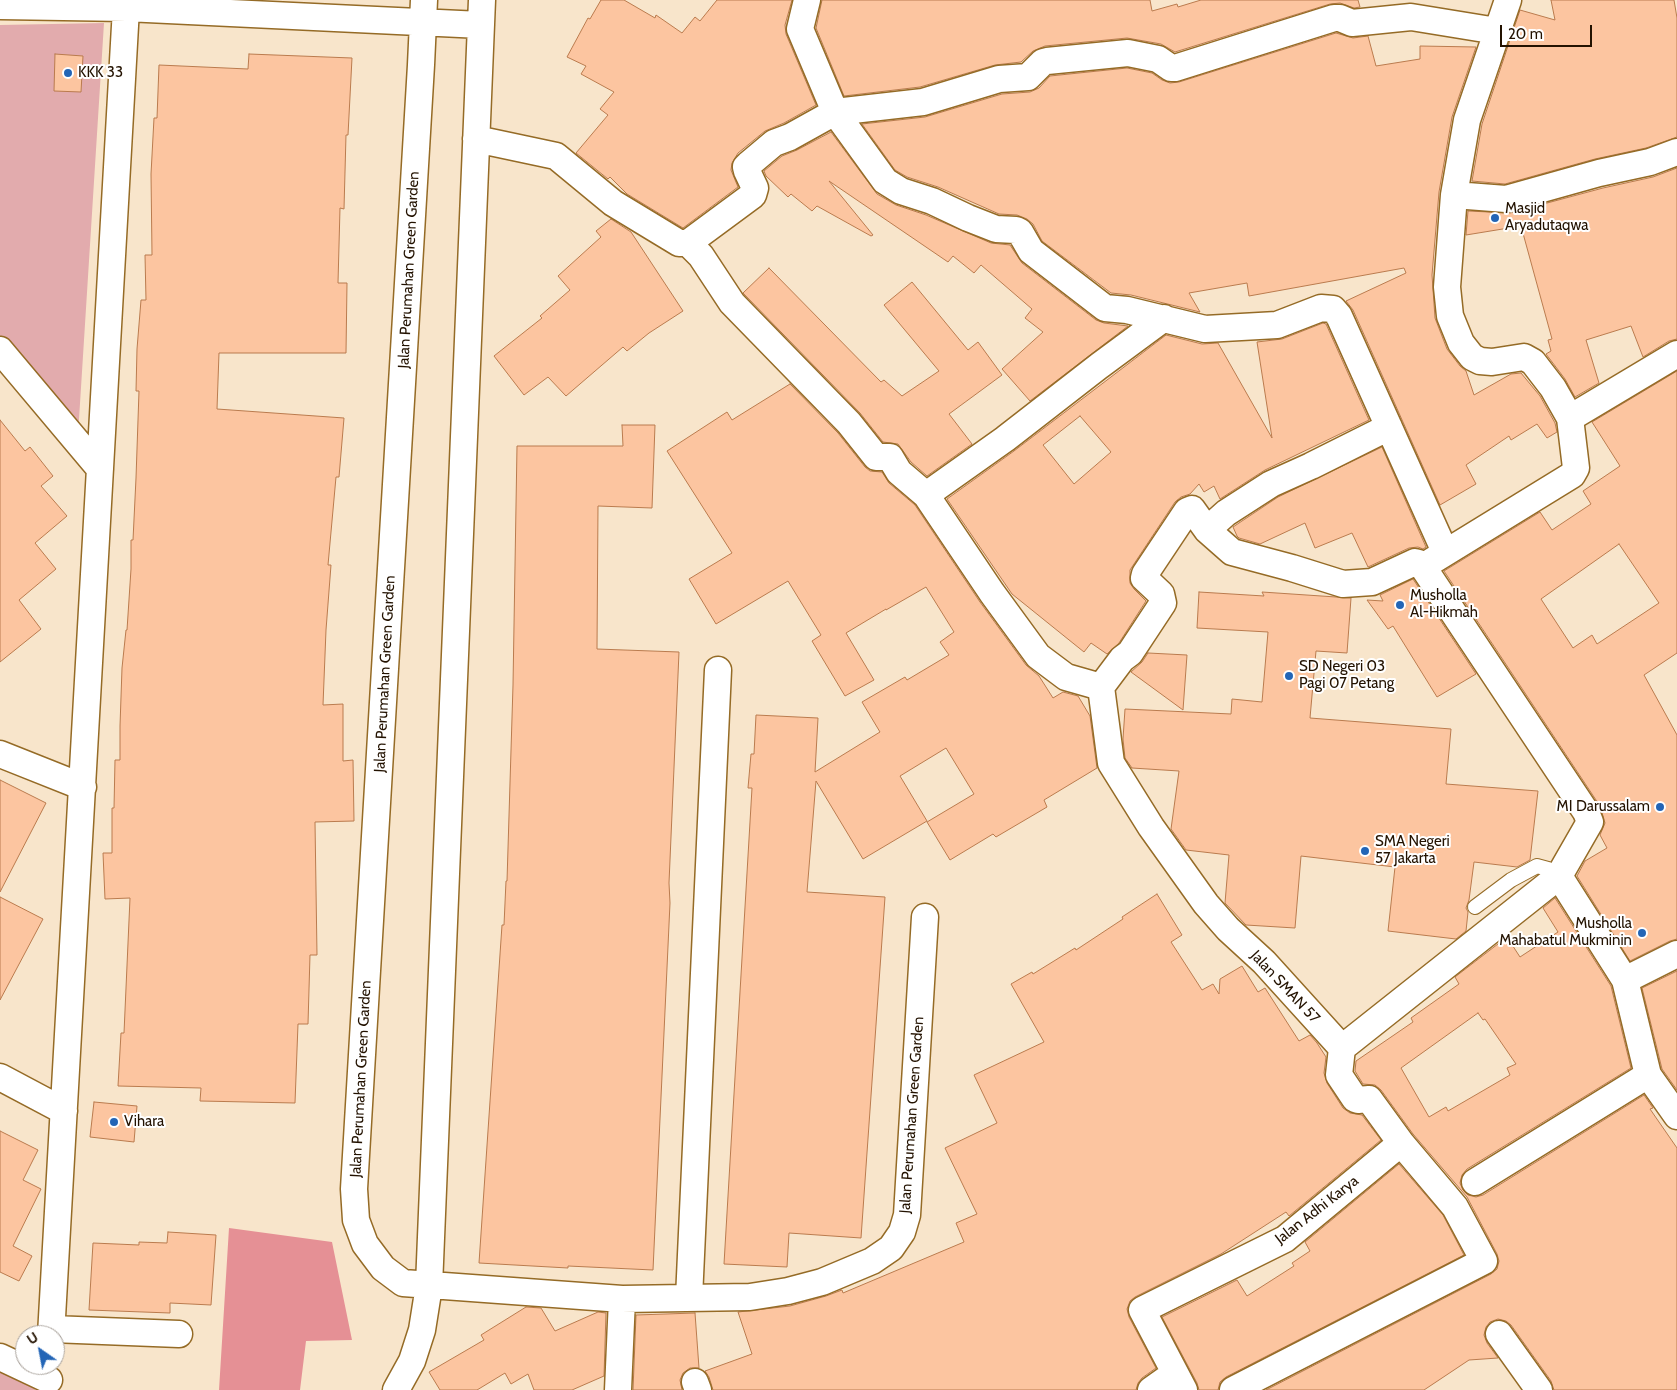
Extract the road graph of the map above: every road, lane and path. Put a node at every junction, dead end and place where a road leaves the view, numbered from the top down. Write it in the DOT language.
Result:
graph roads {
  1 [pos="807,0"];
  2 [pos="1508,0"];
  3 [pos="0,6"];
  4 [pos="126,8"];
  5 [pos="1408,8"];
  6 [pos="423,11"];
  7 [pos="482,12"];
  8 [pos="1497,31"];
  9 [pos="835,112"];
  10 [pos="476,139"];
  11 [pos="1677,152"];
  12 [pos="1454,194"];
  13 [pos="688,243"];
  14 [pos="1164,318"];
  15 [pos="0,350"];
  16 [pos="1677,354"];
  17 [pos="1570,418"];
  18 [pos="1389,427"];
  19 [pos="100,470"];
  20 [pos="926,495"];
  21 [pos="1208,530"];
  22 [pos="1445,552"];
  23 [pos="1423,567"];
  24 [pos="718,670"];
  25 [pos="1100,687"];
  26 [pos="0,754"];
  27 [pos="82,787"];
  28 [pos="1559,876"];
  29 [pos="1476,907"];
  30 [pos="925,918"];
  31 [pos="1677,954"];
  32 [pos="1625,980"];
  33 [pos="1342,1048"];
  34 [pos="1648,1074"];
  35 [pos="0,1077"];
  36 [pos="64,1111"];
  37 [pos="1677,1116"];
  38 [pos="1401,1144"];
  39 [pos="1475,1182"];
  40 [pos="428,1286"];
  41 [pos="689,1298"];
  42 [pos="622,1299"];
  43 [pos="52,1325"];
  44 [pos="65,1332"];
  45 [pos="179,1334"];
  46 [pos="1500,1334"];
  47 [pos="0,1357"];
  48 [pos="49,1378"];
  49 [pos="1180,1381"];
  50 [pos="396,1390"];
  51 [pos="618,1390"];
  52 [pos="1151,1390"];
  53 [pos="1232,1390"];
  54 [pos="1539,1390"];
  1 -- 9 [label="street"];
  2 -- 8 [label="street"];
  3 -- 4 [label="street"];
  4 -- 6 [label="street"];
  4 -- 19 [label="street"];
  5 -- 8 [label="street"];
  5 -- 9 [label="street"];
  6 -- 7 [label="street"];
  6 -- 40 [label="street, Jalan Perumahan Green Garden"];
  7 -- 10 [label="street"];
  8 -- 12 [label="street"];
  9 -- 13 [label="street"];
  9 -- 14 [label="street"];
  10 -- 13 [label="street"];
  10 -- 40 [label="street"];
  11 -- 12 [label="street"];
  12 -- 17 [label="street"];
  13 -- 20 [label="street"];
  14 -- 18 [label="street"];
  14 -- 20 [label="street"];
  15 -- 19 [label="street"];
  16 -- 17 [label="street"];
  17 -- 22 [label="street"];
  18 -- 21 [label="street"];
  18 -- 22 [label="street"];
  19 -- 27 [label="street"];
  20 -- 25 [label="street"];
  21 -- 23 [label="street"];
  21 -- 25 [label="street"];
  22 -- 23 [label="street"];
  23 -- 28 [label="street"];
  24 -- 41 [label="street"];
  25 -- 33 [label="street, Jalan SMAN 57"];
  26 -- 27 [label="street"];
  27 -- 36 [label="street"];
  28 -- 29 [label="lane"];
  28 -- 32 [label="street"];
  28 -- 33 [label="street"];
  30 -- 41 [label="street, Jalan Perumahan Green Garden"];
  31 -- 32 [label="street"];
  32 -- 34 [label="street"];
  33 -- 38 [label="street"];
  34 -- 37 [label="street"];
  34 -- 39 [label="street"];
  35 -- 36 [label="street"];
  36 -- 43 [label="street"];
  38 -- 49 [label="street, Jalan Adhi Karya"];
  38 -- 53 [label="street"];
  40 -- 42 [label="street, Jalan Perumahan Green Garden"];
  40 -- 50 [label="street"];
  41 -- 42 [label="street, Jalan Perumahan Green Garden"];
  42 -- 51 [label="street"];
  44 -- 45 [label="street"];
  46 -- 54 [label="street"];
  47 -- 48 [label="street"];
  49 -- 52 [label="street"];
}
